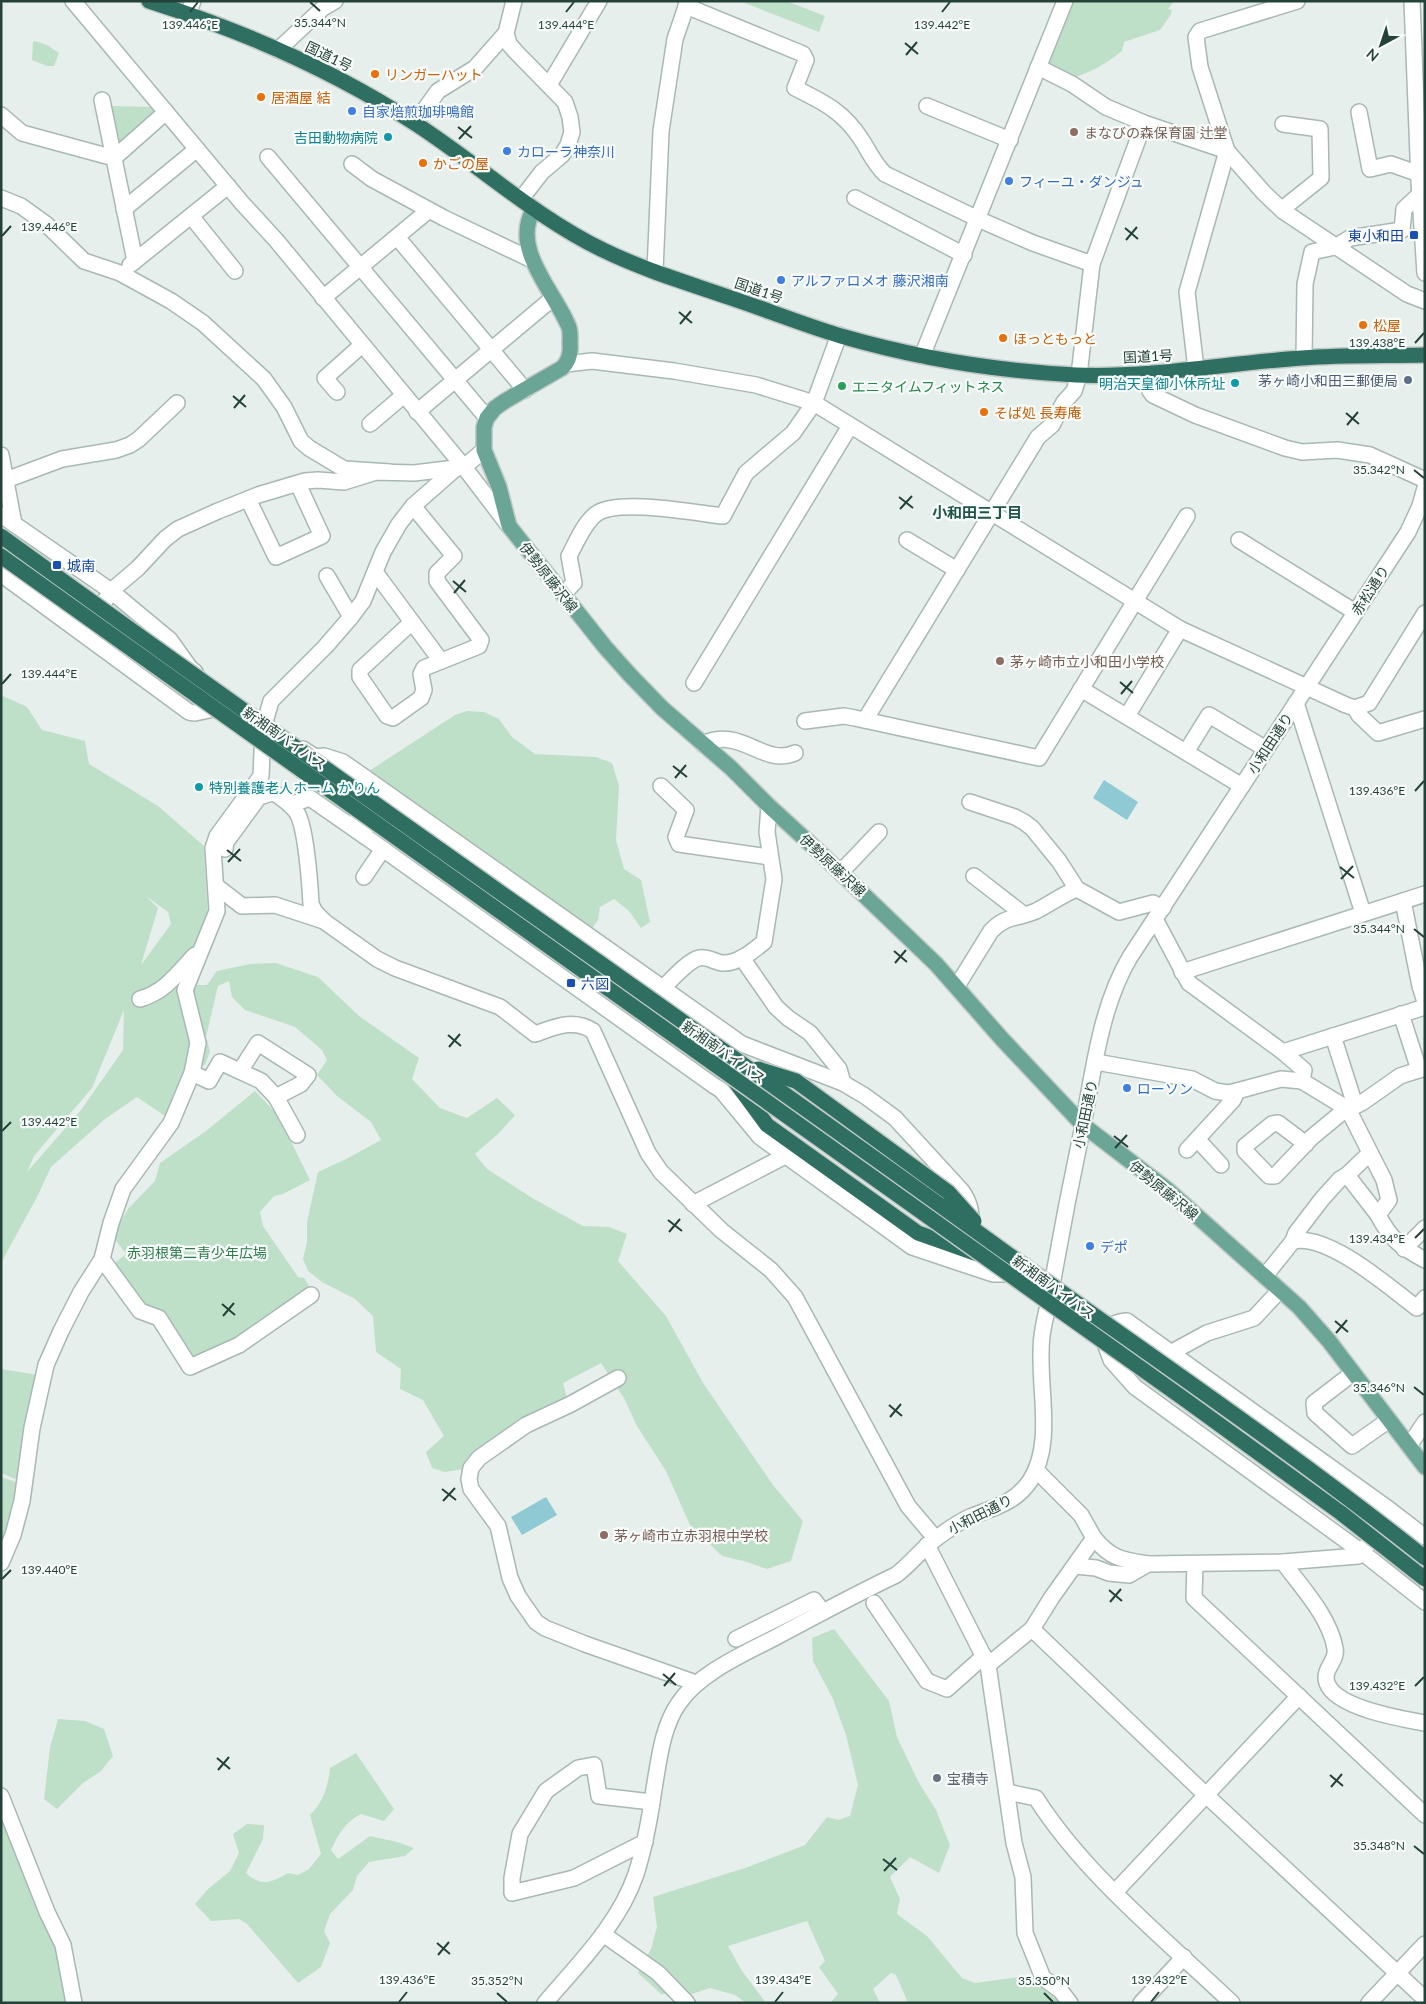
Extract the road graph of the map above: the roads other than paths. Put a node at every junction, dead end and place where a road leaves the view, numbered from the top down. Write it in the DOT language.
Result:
graph roads {
  1 [pos="73,1"];
  2 [pos="149,1"];
  3 [pos="514,1"];
  4 [pos="599,1"];
  5 [pos="1064,1"];
  6 [pos="1297,1"];
  7 [pos="1412,1"];
  8 [pos="326,3"];
  9 [pos="687,4"];
  10 [pos="191,7"];
  11 [pos="506,33"];
  12 [pos="278,50"];
  13 [pos="1038,66"];
  14 [pos="1420,69"];
  15 [pos="549,85"];
  16 [pos="102,100"];
  17 [pos="926,106"];
  18 [pos="166,112"];
  19 [pos="1360,112"];
  20 [pos="1,115"];
  21 [pos="414,123"];
  22 [pos="1144,123"];
  23 [pos="1283,124"];
  24 [pos="1010,140"];
  25 [pos="197,149"];
  26 [pos="1227,151"];
  27 [pos="114,158"];
  28 [pos="268,158"];
  29 [pos="352,164"];
  30 [pos="1419,174"];
  31 [pos="228,186"];
  32 [pos="1420,194"];
  33 [pos="1,198"];
  34 [pos="855,198"];
  35 [pos="522,200"];
  36 [pos="124,209"];
  37 [pos="534,209"];
  38 [pos="429,210"];
  39 [pos="1283,211"];
  40 [pos="191,216"];
  41 [pos="978,220"];
  42 [pos="397,237"];
  43 [pos="1334,247"];
  44 [pos="964,255"];
  45 [pos="532,260"];
  46 [pos="135,261"];
  47 [pos="1092,264"];
  48 [pos="360,267"];
  49 [pos="235,271"];
  50 [pos="655,271"];
  51 [pos="120,273"];
  52 [pos="1425,273"];
  53 [pos="323,298"];
  54 [pos="553,298"];
  55 [pos="1425,301"];
  56 [pos="840,335"];
  57 [pos="362,345"];
  58 [pos="491,350"];
  59 [pos="1425,355"];
  60 [pos="922,356"];
  61 [pos="1304,358"];
  62 [pos="566,364"];
  63 [pos="1196,369"];
  64 [pos="1150,373"];
  65 [pos="1078,375"];
  66 [pos="455,380"];
  67 [pos="525,390"];
  68 [pos="337,392"];
  69 [pos="404,395"];
  70 [pos="814,402"];
  71 [pos="177,403"];
  72 [pos="417,412"];
  73 [pos="486,418"];
  74 [pos="370,424"];
  75 [pos="850,426"];
  76 [pos="484,450"];
  77 [pos="1,455"];
  78 [pos="459,468"];
  79 [pos="390,472"];
  80 [pos="6,480"];
  81 [pos="1425,480"];
  82 [pos="298,484"];
  83 [pos="1425,488"];
  84 [pos="248,499"];
  85 [pos="414,506"];
  86 [pos="992,514"];
  87 [pos="1186,516"];
  88 [pos="7,519"];
  89 [pos="509,526"];
  90 [pos="1,536"];
  91 [pos="907,540"];
  92 [pos="1239,540"];
  93 [pos="1,556"];
  94 [pos="957,570"];
  95 [pos="375,572"];
  96 [pos="1,574"];
  97 [pos="327,576"];
  98 [pos="111,591"];
  99 [pos="564,594"];
  100 [pos="1135,601"];
  101 [pos="1355,612"];
  102 [pos="1425,613"];
  103 [pos="351,617"];
  104 [pos="412,622"];
  105 [pos="1180,628"];
  106 [pos="84,635"];
  107 [pos="441,661"];
  108 [pos="694,683"];
  109 [pos="1306,687"];
  110 [pos="1082,689"];
  111 [pos="1296,703"];
  112 [pos="1355,708"];
  113 [pos="1126,716"];
  114 [pos="1425,719"];
  115 [pos="865,720"];
  116 [pos="805,721"];
  117 [pos="264,726"];
  118 [pos="703,744"];
  119 [pos="1266,749"];
  120 [pos="1186,752"];
  121 [pos="795,753"];
  122 [pos="369,780"];
  123 [pos="258,782"];
  124 [pos="661,786"];
  125 [pos="1242,786"];
  126 [pos="273,793"];
  127 [pos="352,800"];
  128 [pos="970,802"];
  129 [pos="290,805"];
  130 [pos="768,806"];
  131 [pos="879,832"];
  132 [pos="366,837"];
  133 [pos="225,849"];
  134 [pos="382,849"];
  135 [pos="769,857"];
  136 [pos="841,872"];
  137 [pos="974,876"];
  138 [pos="364,877"];
  139 [pos="216,886"];
  140 [pos="1077,889"];
  141 [pos="1425,894"];
  142 [pos="1403,901"];
  143 [pos="1159,913"];
  144 [pos="1363,913"];
  145 [pos="1023,914"];
  146 [pos="325,922"];
  147 [pos="201,948"];
  148 [pos="742,958"];
  149 [pos="1182,972"];
  150 [pos="957,986"];
  151 [pos="662,988"];
  152 [pos="140,999"];
  153 [pos="1425,1002"];
  154 [pos="1425,1007"];
  155 [pos="1401,1014"];
  156 [pos="616,1015"];
  157 [pos="594,1031"];
  158 [pos="1333,1036"];
  159 [pos="1283,1052"];
  160 [pos="1096,1062"];
  161 [pos="1422,1069"];
  162 [pos="240,1072"];
  163 [pos="192,1073"];
  164 [pos="1302,1080"];
  165 [pos="843,1084"];
  166 [pos="1237,1091"];
  167 [pos="276,1097"];
  168 [pos="1352,1107"];
  169 [pos="1083,1125"];
  170 [pos="297,1135"];
  171 [pos="1306,1144"];
  172 [pos="1370,1153"];
  173 [pos="786,1156"];
  174 [pos="1221,1165"];
  175 [pos="1347,1175"];
  176 [pos="694,1204"];
  177 [pos="1378,1215"];
  178 [pos="1425,1228"];
  179 [pos="1294,1241"];
  180 [pos="1404,1249"];
  181 [pos="1003,1258"];
  182 [pos="102,1259"];
  183 [pos="1425,1260"];
  184 [pos="994,1274"];
  185 [pos="1265,1276"];
  186 [pos="1044,1289"];
  187 [pos="1280,1290"];
  188 [pos="310,1295"];
  189 [pos="1425,1298"];
  190 [pos="1095,1327"];
  191 [pos="1167,1348"];
  192 [pos="1122,1373"];
  193 [pos="1353,1373"];
  194 [pos="618,1378"];
  195 [pos="1389,1420"];
  196 [pos="1425,1422"];
  197 [pos="1409,1446"];
  198 [pos="1425,1467"];
  199 [pos="1036,1470"];
  200 [pos="1386,1507"];
  201 [pos="1094,1538"];
  202 [pos="1425,1538"];
  203 [pos="931,1542"];
  204 [pos="1363,1553"];
  205 [pos="1425,1558"];
  206 [pos="1284,1562"];
  207 [pos="1,1563"];
  208 [pos="1148,1564"];
  209 [pos="1195,1564"];
  210 [pos="1075,1566"];
  211 [pos="1425,1579"];
  212 [pos="1425,1602"];
  213 [pos="874,1603"];
  214 [pos="823,1612"];
  215 [pos="1032,1629"];
  216 [pos="736,1639"];
  217 [pos="986,1661"];
  218 [pos="696,1683"];
  219 [pos="1299,1696"];
  220 [pos="1425,1723"];
  221 [pos="1007,1792"];
  222 [pos="1206,1795"];
  223 [pos="1,1796"];
  224 [pos="652,1802"];
  225 [pos="1425,1815"];
  226 [pos="645,1842"];
  227 [pos="1115,1892"];
  228 [pos="603,1934"];
  229 [pos="1425,1944"];
  230 [pos="1184,1957"];
  231 [pos="1397,1973"];
  232 [pos="1425,1999"];
  233 [pos="74,2003"];
  234 [pos="546,2003"];
  235 [pos="687,2003"];
  236 [pos="1070,2003"];
  237 [pos="1141,2003"];
  238 [pos="1232,2003"];
  239 [pos="1369,2003"];
  1 -- 18 [label="street"];
  2 -- 10 [label="highway, 国道1号"];
  3 -- 11 [label="street"];
  4 -- 15 [label="street"];
  5 -- 13 [label="street"];
  6 -- 26 [label="street"];
  7 -- 14 [label="street"];
  8 -- 12 [label="street"];
  9 -- 41 [label="street"];
  9 -- 50 [label="street"];
  10 -- 12 [label="highway, 国道1号"];
  11 -- 15 [label="street"];
  11 -- 21 [label="street"];
  12 -- 21 [label="highway, 国道1号"];
  13 -- 22 [label="street"];
  13 -- 24 [label="street"];
  14 -- 30 [label="street"];
  15 -- 35 [label="street"];
  16 -- 27 [label="street"];
  17 -- 24 [label="street"];
  18 -- 25 [label="street"];
  18 -- 27 [label="street"];
  19 -- 30 [label="street"];
  20 -- 27 [label="street"];
  21 -- 35 [label="highway, 国道1号"];
  22 -- 26 [label="street"];
  22 -- 47 [label="street"];
  23 -- 39 [label="street"];
  24 -- 41 [label="street"];
  25 -- 31 [label="street"];
  25 -- 36 [label="street"];
  26 -- 39 [label="street"];
  26 -- 63 [label="street"];
  27 -- 36 [label="street"];
  28 -- 48 [label="street"];
  29 -- 38 [label="street"];
  30 -- 32 [label="street"];
  31 -- 40 [label="street"];
  31 -- 53 [label="street"];
  32 -- 43 [label="street"];
  32 -- 52 [label="street"];
  33 -- 51 [label="street"];
  34 -- 44 [label="street"];
  35 -- 37 [label="highway, 国道1号"];
  36 -- 46 [label="street"];
  37 -- 45 [label="main road"];
  37 -- 50 [label="highway, 国道1号"];
  38 -- 42 [label="street"];
  38 -- 45 [label="street"];
  39 -- 43 [label="street"];
  40 -- 46 [label="street"];
  40 -- 49 [label="street"];
  41 -- 44 [label="street"];
  41 -- 47 [label="street"];
  42 -- 48 [label="street"];
  42 -- 58 [label="street"];
  43 -- 55 [label="street"];
  43 -- 61 [label="street"];
  44 -- 60 [label="street"];
  45 -- 54 [label="main road"];
  46 -- 51 [label="street"];
  47 -- 65 [label="street"];
  48 -- 53 [label="street"];
  48 -- 66 [label="street"];
  50 -- 56 [label="highway, 国道1号"];
  51 -- 79 [label="street"];
  53 -- 57 [label="street"];
  54 -- 58 [label="street"];
  54 -- 62 [label="main road"];
  56 -- 60 [label="highway, 国道1号"];
  56 -- 70 [label="street"];
  57 -- 68 [label="street"];
  57 -- 69 [label="street"];
  58 -- 66 [label="street"];
  58 -- 67 [label="street"];
  59 -- 61 [label="highway, 国道1号"];
  60 -- 65 [label="highway, 国道1号"];
  61 -- 63 [label="highway, 国道1号"];
  62 -- 67 [label="main road"];
  62 -- 70 [label="street"];
  63 -- 64 [label="highway, 国道1号"];
  64 -- 65 [label="highway, 国道1号"];
  64 -- 81 [label="street"];
  65 -- 86 [label="street"];
  66 -- 72 [label="street"];
  66 -- 73 [label="street"];
  67 -- 73 [label="main road"];
  69 -- 72 [label="street"];
  69 -- 74 [label="street"];
  70 -- 75 [label="street"];
  70 -- 99 [label="street"];
  71 -- 80 [label="street"];
  72 -- 78 [label="street"];
  73 -- 76 [label="main road, 伊勢原藤沢線"];
  75 -- 86 [label="street"];
  75 -- 108 [label="street"];
  76 -- 78 [label="street"];
  76 -- 89 [label="main road, 伊勢原藤沢線"];
  77 -- 80 [label="street"];
  78 -- 79 [label="street"];
  78 -- 85 [label="street"];
  78 -- 89 [label="street"];
  79 -- 82 [label="street"];
  80 -- 88 [label="street"];
  82 -- 84 [label="street"];
  82 -- 84 [label="street"];
  83 -- 101 [label="street, 赤松通り"];
  84 -- 98 [label="street"];
  85 -- 95 [label="street"];
  85 -- 107 [label="street"];
  86 -- 94 [label="street"];
  86 -- 100 [label="street"];
  87 -- 100 [label="street"];
  88 -- 98 [label="street"];
  89 -- 99 [label="main road, 伊勢原藤沢線"];
  90 -- 205 [label="highway, 新湘南バイパス, bridge"];
  91 -- 94 [label="street"];
  92 -- 101 [label="street"];
  93 -- 211 [label="highway, 新湘南バイパス, bridge"];
  94 -- 115 [label="street"];
  95 -- 103 [label="street"];
  95 -- 104 [label="street"];
  96 -- 106 [label="street"];
  97 -- 103 [label="street"];
  98 -- 106 [label="street"];
  98 -- 117 [label="street"];
  99 -- 118 [label="main road, 伊勢原藤沢線"];
  100 -- 105 [label="street"];
  100 -- 110 [label="street"];
  101 -- 109 [label="street, 赤松通り"];
  102 -- 112 [label="street"];
  103 -- 117 [label="street"];
  104 -- 107 [label="street"];
  104 -- 107 [label="street"];
  105 -- 109 [label="street"];
  105 -- 113 [label="street"];
  106 -- 117 [label="street"];
  109 -- 111 [label="street, 小和田通り"];
  109 -- 112 [label="street"];
  110 -- 113 [label="street"];
  110 -- 115 [label="street"];
  111 -- 119 [label="street, 小和田通り"];
  111 -- 144 [label="street"];
  112 -- 114 [label="street"];
  113 -- 120 [label="street"];
  115 -- 116 [label="street"];
  117 -- 122 [label="street"];
  117 -- 123 [label="street"];
  117 -- 127 [label="street"];
  118 -- 121 [label="street"];
  118 -- 130 [label="main road, 伊勢原藤沢線"];
  119 -- 120 [label="street"];
  119 -- 125 [label="street, 小和田通り"];
  120 -- 125 [label="street"];
  122 -- 127 [label="street"];
  122 -- 151 [label="street"];
  123 -- 126 [label="street"];
  123 -- 139 [label="street"];
  124 -- 135 [label="street"];
  125 -- 143 [label="street, 小和田通り"];
  126 -- 129 [label="street"];
  126 -- 133 [label="street"];
  127 -- 132 [label="street"];
  128 -- 140 [label="street"];
  129 -- 132 [label="street"];
  129 -- 146 [label="street"];
  130 -- 135 [label="street"];
  130 -- 136 [label="main road, 伊勢原藤沢線"];
  131 -- 136 [label="street"];
  132 -- 134 [label="street"];
  134 -- 138 [label="street"];
  134 -- 156 [label="street"];
  135 -- 148 [label="street"];
  136 -- 150 [label="main road, 伊勢原藤沢線"];
  137 -- 145 [label="street"];
  139 -- 146 [label="street"];
  139 -- 147 [label="street"];
  140 -- 143 [label="street"];
  140 -- 145 [label="street"];
  141 -- 142 [label="street"];
  142 -- 144 [label="street"];
  142 -- 153 [label="street"];
  143 -- 149 [label="street"];
  143 -- 160 [label="street, 小和田通り"];
  144 -- 149 [label="street"];
  145 -- 150 [label="street"];
  146 -- 157 [label="street"];
  147 -- 152 [label="street"];
  147 -- 163 [label="street"];
  148 -- 151 [label="street"];
  148 -- 165 [label="street"];
  149 -- 159 [label="street"];
  150 -- 169 [label="main road, 伊勢原藤沢線"];
  151 -- 165 [label="street"];
  154 -- 155 [label="street"];
  155 -- 158 [label="street"];
  155 -- 161 [label="street"];
  156 -- 157 [label="street"];
  156 -- 173 [label="street"];
  157 -- 176 [label="street"];
  158 -- 159 [label="street"];
  158 -- 168 [label="street"];
  159 -- 164 [label="street"];
  160 -- 166 [label="street"];
  160 -- 169 [label="street, 小和田通り"];
  161 -- 168 [label="street"];
  162 -- 163 [label="street"];
  162 -- 167 [label="street"];
  162 -- 167 [label="street"];
  163 -- 182 [label="street"];
  164 -- 166 [label="street"];
  164 -- 168 [label="street"];
  165 -- 181 [label="street"];
  166 -- 174 [label="street"];
  167 -- 170 [label="street"];
  168 -- 171 [label="street"];
  168 -- 172 [label="street"];
  169 -- 185 [label="main road, 伊勢原藤沢線"];
  169 -- 186 [label="street, 小和田通り"];
  172 -- 175 [label="street"];
  172 -- 177 [label="street"];
  173 -- 176 [label="street"];
  173 -- 184 [label="street"];
  175 -- 177 [label="street"];
  175 -- 179 [label="street"];
  176 -- 203 [label="street"];
  177 -- 180 [label="street"];
  178 -- 180 [label="street"];
  179 -- 185 [label="street"];
  179 -- 189 [label="street"];
  180 -- 183 [label="street"];
  181 -- 184 [label="street"];
  181 -- 186 [label="street"];
  182 -- 188 [label="street"];
  182 -- 207 [label="street"];
  184 -- 186 [label="street"];
  185 -- 187 [label="main road, 伊勢原藤沢線"];
  186 -- 190 [label="street"];
  186 -- 199 [label="street, 小和田通り"];
  187 -- 191 [label="street"];
  187 -- 193 [label="main road, 伊勢原藤沢線"];
  190 -- 191 [label="street"];
  190 -- 192 [label="street"];
  191 -- 192 [label="street"];
  191 -- 200 [label="street"];
  192 -- 204 [label="street"];
  193 -- 195 [label="main road, 伊勢原藤沢線"];
  193 -- 195 [label="street"];
  194 -- 218 [label="street"];
  195 -- 197 [label="main road, 伊勢原藤沢線"];
  196 -- 197 [label="street"];
  197 -- 198 [label="main road, 伊勢原藤沢線"];
  199 -- 201 [label="street"];
  199 -- 203 [label="street, 小和田通り"];
  200 -- 202 [label="street"];
  200 -- 204 [label="street"];
  201 -- 208 [label="street"];
  201 -- 210 [label="street"];
  203 -- 214 [label="street, 小和田通り"];
  203 -- 217 [label="street"];
  204 -- 206 [label="street"];
  204 -- 212 [label="street"];
  206 -- 209 [label="street"];
  206 -- 220 [label="street"];
  208 -- 209 [label="street"];
  208 -- 210 [label="street"];
  209 -- 219 [label="street"];
  210 -- 215 [label="street"];
  213 -- 217 [label="street"];
  214 -- 216 [label="street"];
  214 -- 218 [label="street, 小和田通り"];
  215 -- 217 [label="street"];
  215 -- 222 [label="street"];
  217 -- 221 [label="street"];
  218 -- 224 [label="street, 小和田通り"];
  219 -- 222 [label="street"];
  219 -- 225 [label="street"];
  221 -- 227 [label="street"];
  221 -- 236 [label="street"];
  222 -- 227 [label="street"];
  222 -- 231 [label="street"];
  223 -- 233 [label="street"];
  224 -- 226 [label="street, 小和田通り"];
  224 -- 226 [label="street"];
  226 -- 228 [label="street, 小和田通り"];
  227 -- 230 [label="street"];
  228 -- 234 [label="street, 小和田通り"];
  228 -- 235 [label="street"];
  229 -- 231 [label="street"];
  230 -- 237 [label="street"];
  230 -- 238 [label="street"];
  231 -- 232 [label="street"];
  231 -- 239 [label="street"];
}
